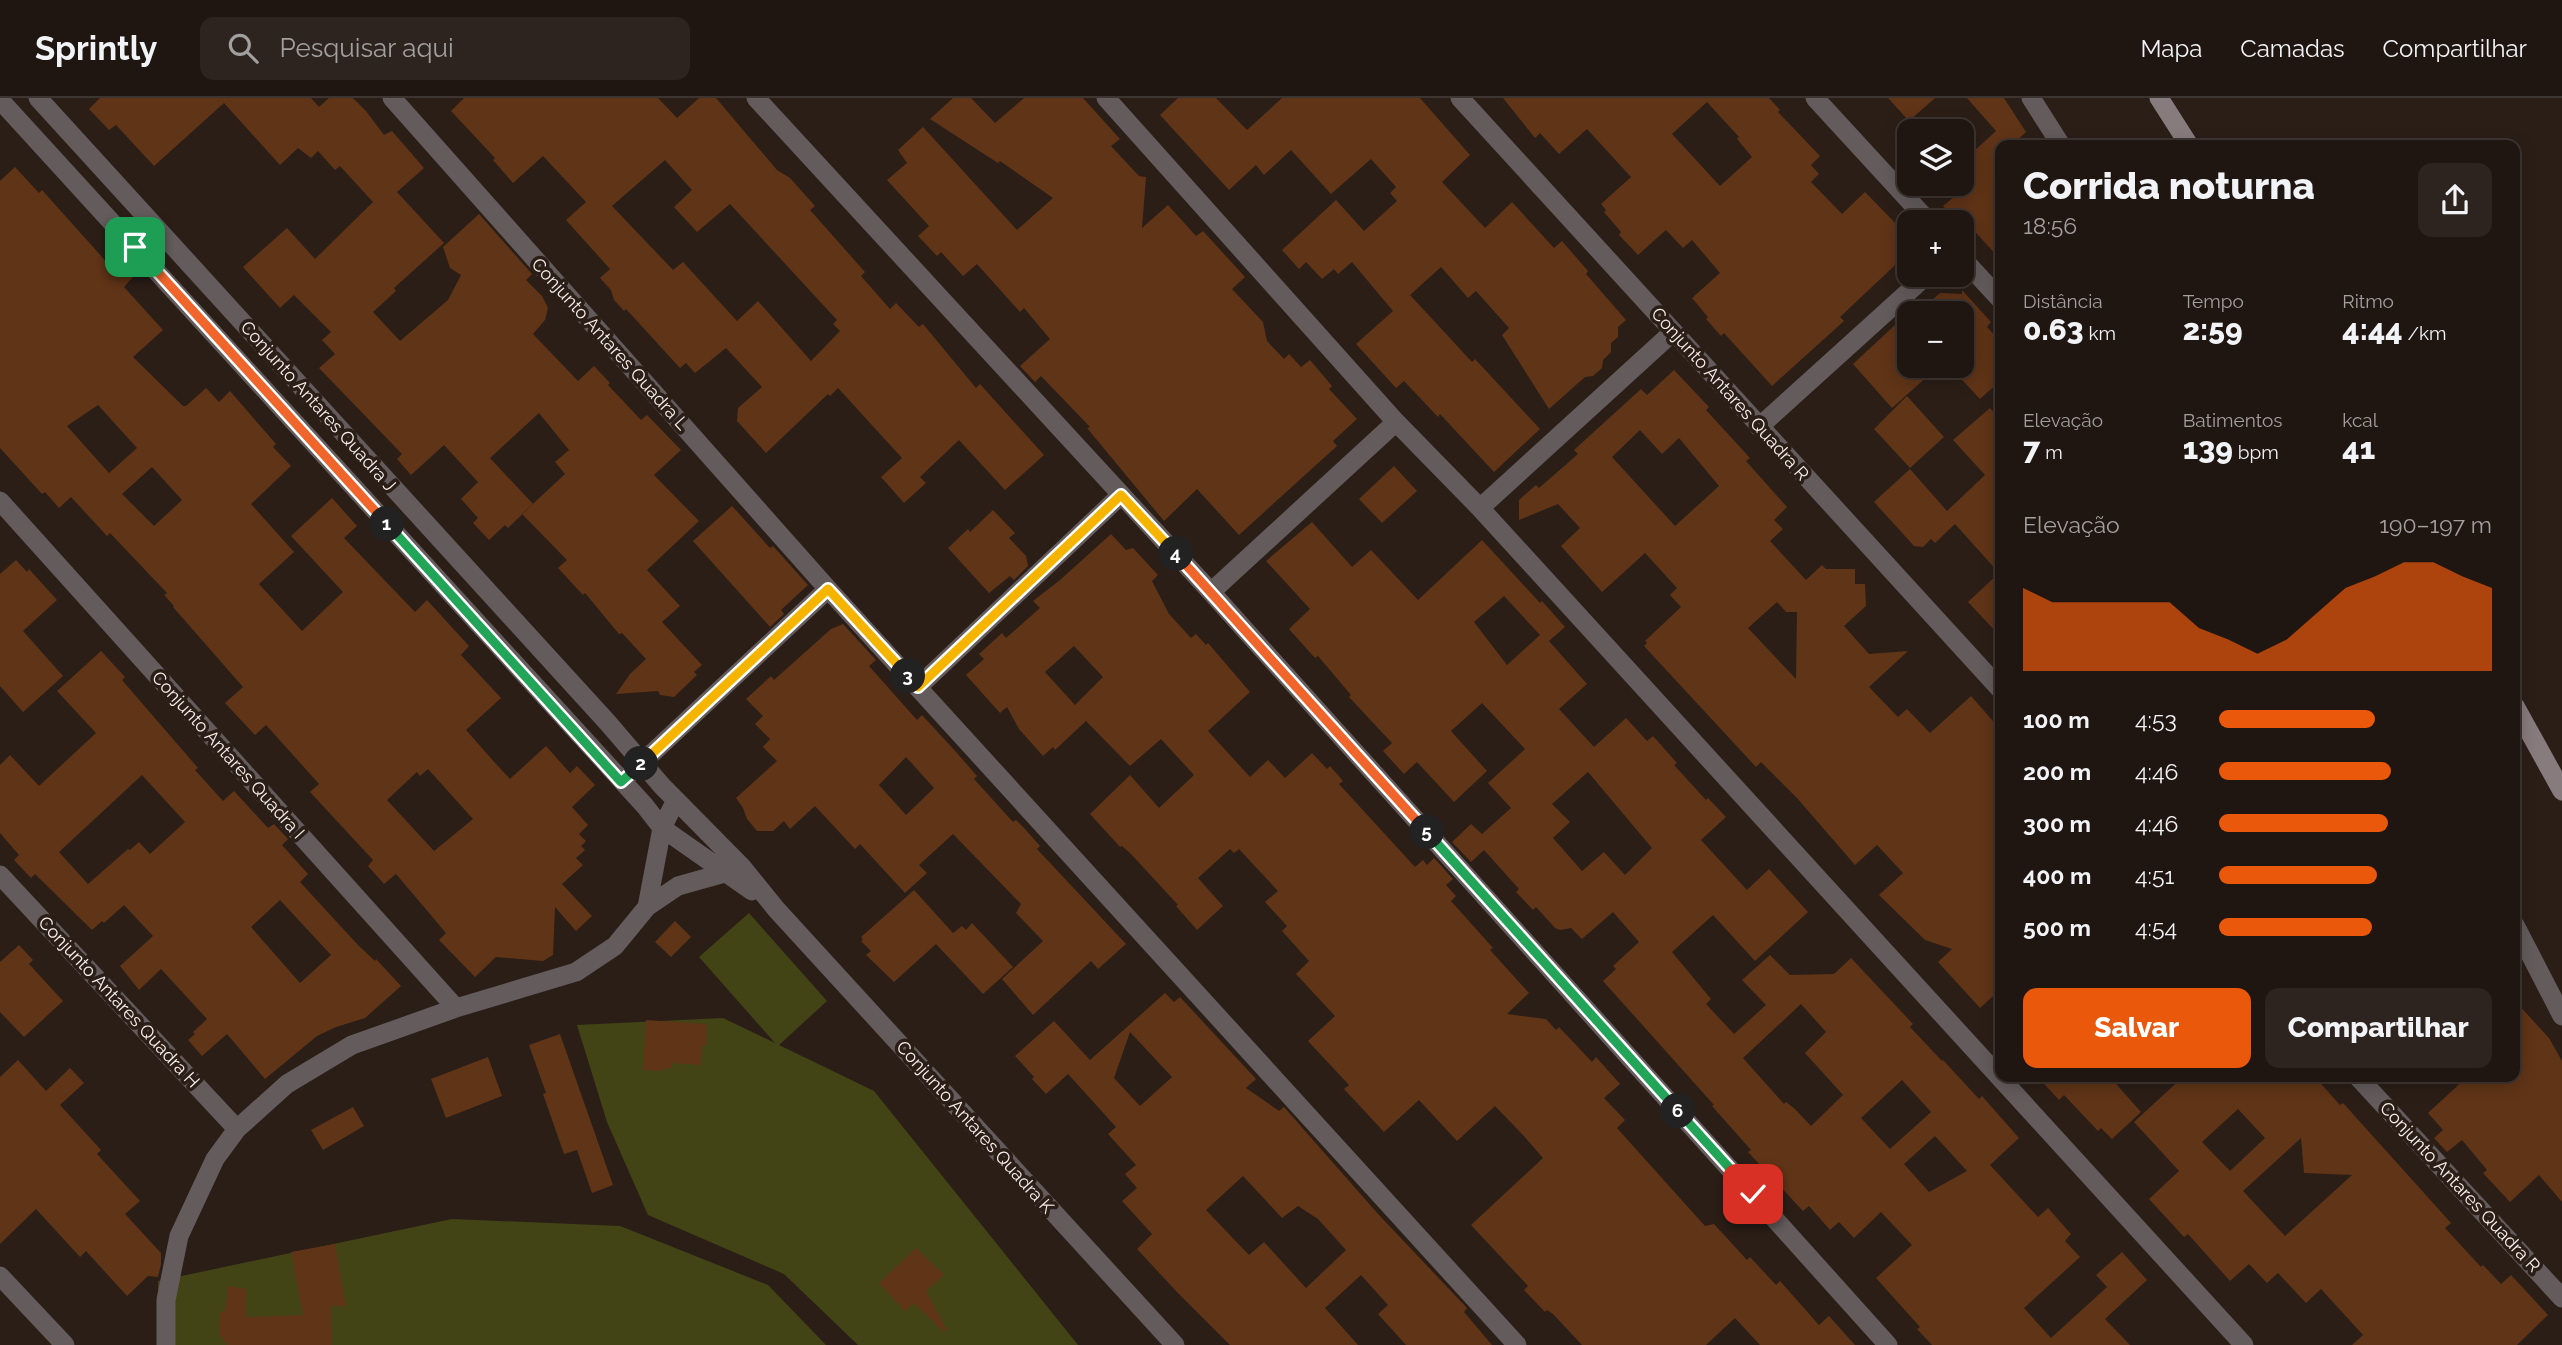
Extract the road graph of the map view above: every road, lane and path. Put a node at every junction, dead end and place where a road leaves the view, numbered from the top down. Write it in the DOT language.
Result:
graph roads {
  1 [pos="38,98"];
  2 [pos="392,98"];
  3 [pos="756,98"];
  4 [pos="1106,98"];
  5 [pos="1460,98"];
  6 [pos="1815,98"];
  7 [pos="2031,98"];
  8 [pos="2159,98"];
  9 [pos="0,100"];
  10 [pos="2058,140"];
  11 [pos="2186,140"];
  12 [pos="1918,210"];
  13 [pos="1974,271"];
  14 [pos="1914,287"];
  15 [pos="1995,294"];
  16 [pos="224,302"];
  17 [pos="202,321"];
  18 [pos="1673,332"];
  19 [pos="1396,422"];
  20 [pos="1759,427"];
  21 [pos="1121,495"];
  22 [pos="0,501"];
  23 [pos="1480,508"];
  24 [pos="828,589"];
  25 [pos="1211,592"];
  26 [pos="1995,684"];
  27 [pos="918,687"];
  28 [pos="2520,715"];
  29 [pos="642,764"];
  30 [pos="621,782"];
  31 [pos="2562,791"];
  32 [pos="676,800"];
  33 [pos="662,828"];
  34 [pos="735,870"];
  35 [pos="0,875"];
  36 [pos="646,907"];
  37 [pos="2520,935"];
  38 [pos="456,1008"];
  39 [pos="2562,1016"];
  40 [pos="1995,1072"];
  41 [pos="2004,1082"];
  42 [pos="2363,1082"];
  43 [pos="237,1129"];
  44 [pos="0,1276"];
  45 [pos="2562,1298"];
  46 [pos="65,1345"];
  47 [pos="166,1345"];
  48 [pos="1175,1345"];
  49 [pos="1517,1345"];
  50 [pos="1888,1345"];
  51 [pos="2244,1345"];
  1 -- 16 [label="street, Conjunto Antares Quadra J"];
  2 -- 24 [label="street, Conjunto Antares Quadra L"];
  3 -- 21 [label="street"];
  4 -- 19 [label="street"];
  5 -- 18 [label="street, Conjunto Antares Quadra R"];
  6 -- 12 [label="street"];
  7 -- 10 [label="street"];
  8 -- 11 [label="main road"];
  9 -- 17 [label="street, Conjunto Antares Quadra J"];
  13 -- 15 [label="street"];
  14 -- 20 [label="street"];
  16 -- 17 [label="street"];
  16 -- 29 [label="street, Conjunto Antares Quadra J"];
  17 -- 30 [label="street, Conjunto Antares Quadra J"];
  18 -- 20 [label="street, Conjunto Antares Quadra R"];
  18 -- 23 [label="street"];
  19 -- 23 [label="street"];
  19 -- 25 [label="street"];
  20 -- 26 [label="street, Conjunto Antares Quadra R"];
  21 -- 25 [label="street"];
  21 -- 27 [label="street"];
  22 -- 38 [label="street, Conjunto Antares Quadra I"];
  23 -- 40 [label="street"];
  24 -- 27 [label="street, Conjunto Antares Quadra L"];
  24 -- 29 [label="street"];
  25 -- 50 [label="street"];
  27 -- 49 [label="street, Conjunto Antares Quadra L"];
  28 -- 31 [label="main road"];
  29 -- 30 [label="street"];
  29 -- 32 [label="street, Conjunto Antares Quadra J"];
  30 -- 33 [label="street, Conjunto Antares Quadra J"];
  32 -- 33 [label="street"];
  32 -- 34 [label="street, Conjunto Antares Quadra J"];
  33 -- 34 [label="street, Conjunto Antares Quadra J"];
  33 -- 36 [label="street"];
  34 -- 36 [label="street"];
  34 -- 48 [label="street, Conjunto Antares Quadra K"];
  35 -- 43 [label="street, Conjunto Antares Quadra H"];
  36 -- 38 [label="street"];
  37 -- 39 [label="street"];
  38 -- 43 [label="street"];
  41 -- 51 [label="street"];
  42 -- 45 [label="street, Conjunto Antares Quadra R"];
  43 -- 47 [label="street"];
  44 -- 46 [label="street"];
}
